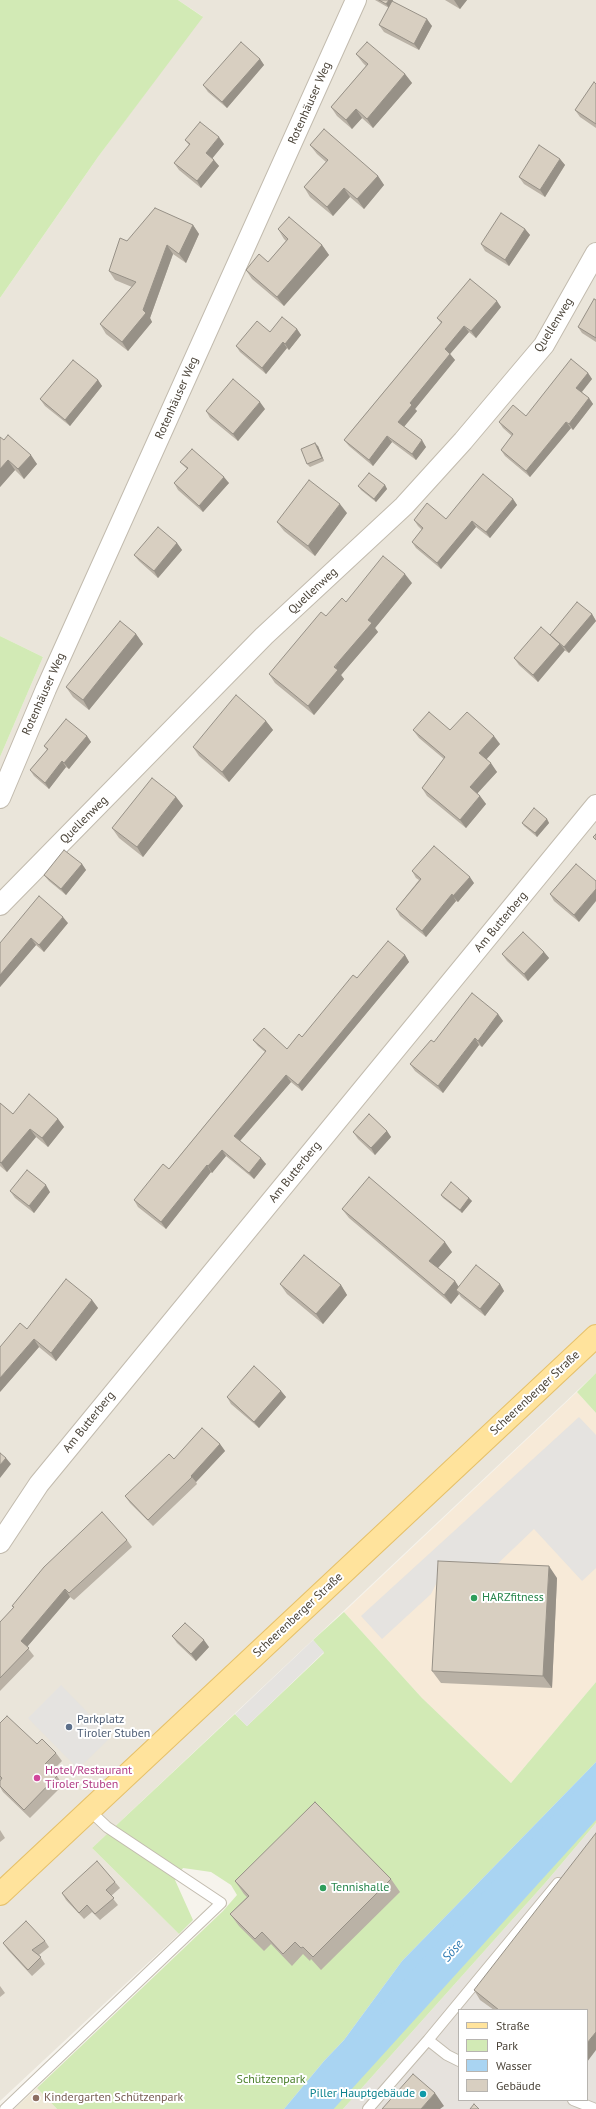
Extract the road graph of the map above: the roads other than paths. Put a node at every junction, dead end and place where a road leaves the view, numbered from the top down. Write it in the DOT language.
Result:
graph roads {
  1 [pos="356,0"];
  2 [pos="596,253"];
  3 [pos="0,798"];
  4 [pos="596,805"];
  5 [pos="0,905"];
  6 [pos="596,1336"];
  7 [pos="0,1543"];
  8 [pos="89,1810"];
  9 [pos="565,1874"];
  10 [pos="0,1894"];
  11 [pos="428,2040"];
  12 [pos="458,2061"];
  13 [pos="576,2101"];
  14 [pos="594,2107"];
  15 [pos="5,2109"];
  16 [pos="368,2109"];
  1 -- 3 [label="street, Rotenhäuser Weg"];
  2 -- 5 [label="street, Quellenweg"];
  4 -- 7 [label="street, Am Butterberg"];
  6 -- 8 [label="main road, Scheerenberger Straße"];
  8 -- 10 [label="main road, Scheerenberger Straße"];
  8 -- 15 [label="lane"];
  9 -- 11 [label="lane"];
  11 -- 12 [label="lane"];
  11 -- 16 [label="lane"];
  13 -- 14 [label="lane"];
}
